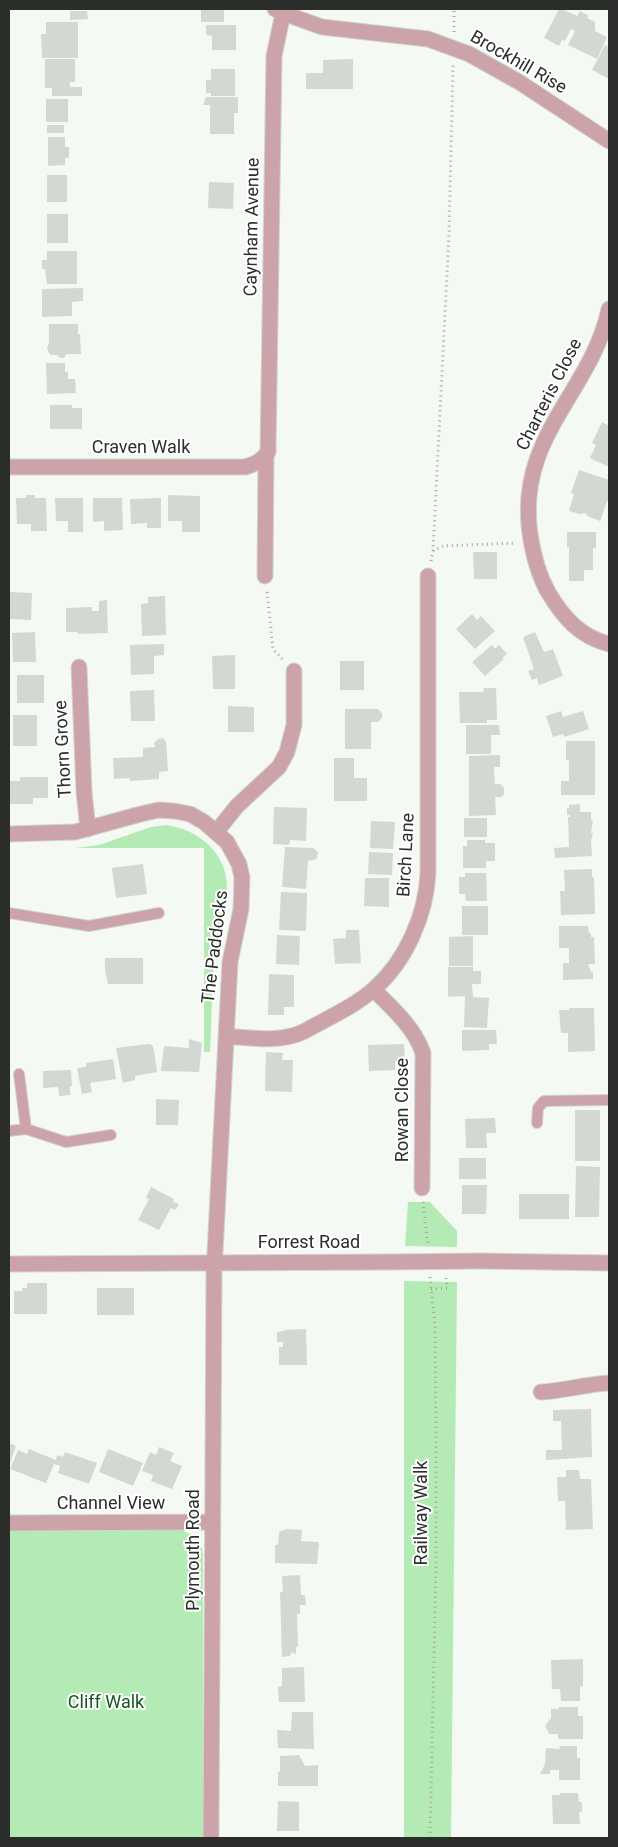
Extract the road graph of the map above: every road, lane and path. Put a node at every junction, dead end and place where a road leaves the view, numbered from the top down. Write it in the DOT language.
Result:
graph roads {
  1 [pos="454,9"];
  2 [pos="279,11"];
  3 [pos="454,38"];
  4 [pos="453,58"];
  5 [pos="609,141"];
  6 [pos="609,309"];
  7 [pos="267,453"];
  8 [pos="9,467"];
  9 [pos="532,543"];
  10 [pos="433,551"];
  11 [pos="265,576"];
  12 [pos="428,576"];
  13 [pos="609,644"];
  14 [pos="80,667"];
  15 [pos="294,671"];
  16 [pos="88,829"];
  17 [pos="217,831"];
  18 [pos="9,834"];
  19 [pos="9,913"];
  20 [pos="159,913"];
  21 [pos="374,990"];
  22 [pos="226,1036"];
  23 [pos="20,1074"];
  24 [pos="609,1100"];
  25 [pos="537,1124"];
  26 [pos="26,1129"];
  27 [pos="9,1131"];
  28 [pos="111,1135"];
  29 [pos="422,1188"];
  30 [pos="428,1252"];
  31 [pos="215,1262"];
  32 [pos="609,1262"];
  33 [pos="9,1264"];
  34 [pos="430,1272"];
  35 [pos="609,1383"];
  36 [pos="542,1392"];
  37 [pos="213,1522"];
  38 [pos="9,1524"];
  39 [pos="211,1838"];
  40 [pos="430,1838"];
  1 -- 3 [label="path"];
  2 -- 5 [label="street, Brockhill Rise, bridge"];
  2 -- 7 [label="street, Caynham Avenue"];
  4 -- 10 [label="path"];
  6 -- 9 [label="street, Charteris Close"];
  7 -- 8 [label="street, Craven Walk"];
  7 -- 11 [label="street, Caynham Avenue"];
  9 -- 10 [label="path"];
  9 -- 13 [label="street, Charteris Close"];
  10 -- 12 [label="path"];
  11 -- 15 [label="path"];
  12 -- 21 [label="street, Birch Lane"];
  14 -- 16 [label="street, Thorn Grove"];
  15 -- 17 [label="street"];
  16 -- 17 [label="street, The Paddocks"];
  16 -- 18 [label="street, The Paddocks"];
  17 -- 22 [label="street, The Paddocks"];
  19 -- 20 [label="lane"];
  21 -- 22 [label="street, Birch Lane"];
  21 -- 29 [label="street, Rowan Close"];
  22 -- 31 [label="street, The Paddocks"];
  23 -- 26 [label="lane"];
  24 -- 25 [label="lane"];
  26 -- 27 [label="lane"];
  26 -- 28 [label="lane"];
  29 -- 30 [label="path"];
  31 -- 32 [label="street, Forrest Road, bridge"];
  31 -- 33 [label="street, Forrest Road"];
  31 -- 37 [label="street, Plymouth Road"];
  34 -- 40 [label="path, Railway Walk"];
  35 -- 36 [label="street"];
  37 -- 38 [label="street, Channel View"];
  37 -- 39 [label="street, Plymouth Road"];
}
